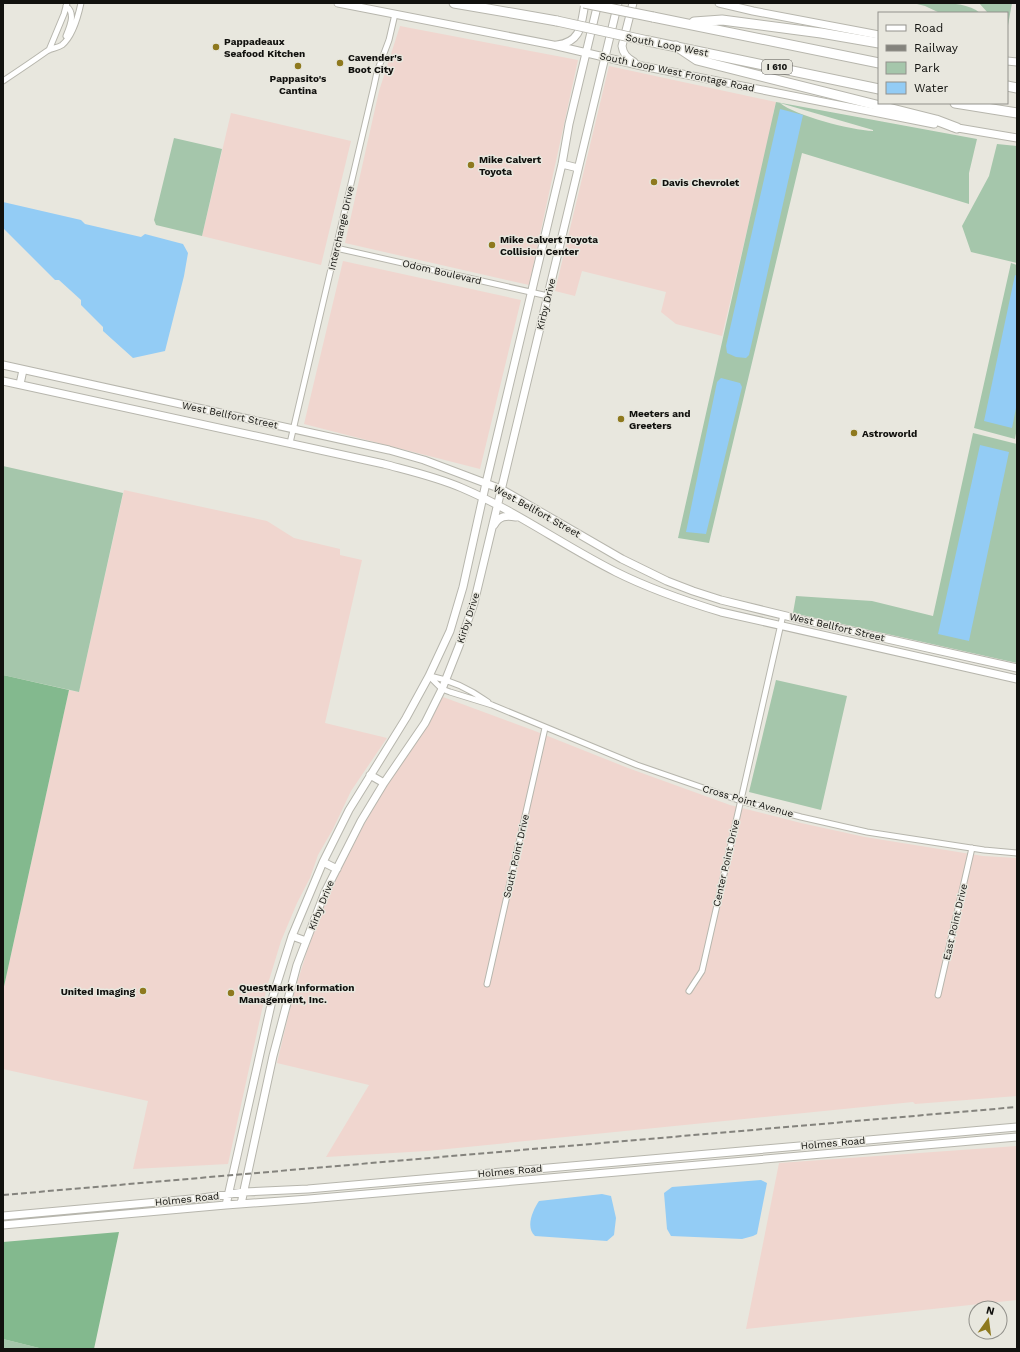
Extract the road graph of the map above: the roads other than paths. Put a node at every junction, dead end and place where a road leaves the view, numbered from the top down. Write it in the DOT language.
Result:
graph roads {
  1 [pos="81,3"];
  2 [pos="338,3"];
  3 [pos="454,3"];
  4 [pos="584,3"];
  5 [pos="598,3"];
  6 [pos="618,3"];
  7 [pos="633,3"];
  8 [pos="719,3"];
  9 [pos="67,5"];
  10 [pos="395,14"];
  11 [pos="683,23"];
  12 [pos="878,35"];
  13 [pos="878,43"];
  14 [pos="553,45"];
  15 [pos="61,46"];
  16 [pos="676,46"];
  17 [pos="49,50"];
  18 [pos="586,53"];
  19 [pos="604,57"];
  20 [pos="878,63"];
  21 [pos="642,66"];
  22 [pos="3,81"];
  23 [pos="878,89"];
  24 [pos="961,104"];
  25 [pos="1017,113"];
  26 [pos="957,128"];
  27 [pos="1017,138"];
  28 [pos="562,164"];
  29 [pos="578,168"];
  30 [pos="336,248"];
  31 [pos="532,292"];
  32 [pos="548,296"];
  33 [pos="3,365"];
  34 [pos="23,370"];
  35 [pos="3,381"];
  36 [pos="20,384"];
  37 [pos="109,389"];
  38 [pos="106,403"];
  39 [pos="193,407"];
  40 [pos="190,421"];
  41 [pos="293,429"];
  42 [pos="290,443"];
  43 [pos="389,450"];
  44 [pos="384,464"];
  45 [pos="486,483"];
  46 [pos="501,489"];
  47 [pos="483,498"];
  48 [pos="497,504"];
  49 [pos="520,517"];
  50 [pos="492,528"];
  51 [pos="622,559"];
  52 [pos="616,572"];
  53 [pos="783,615"];
  54 [pos="780,626"];
  55 [pos="1017,668"];
  56 [pos="429,676"];
  57 [pos="446,679"];
  58 [pos="1017,679"];
  59 [pos="442,689"];
  60 [pos="492,705"];
  61 [pos="545,728"];
  62 [pos="370,775"];
  63 [pos="384,783"];
  64 [pos="740,801"];
  65 [pos="972,848"];
  66 [pos="1017,853"];
  67 [pos="323,862"];
  68 [pos="337,869"];
  69 [pos="292,936"];
  70 [pos="306,941"];
  71 [pos="487,984"];
  72 [pos="689,991"];
  73 [pos="938,995"];
  74 [pos="260,1053"];
  75 [pos="273,1056"];
  76 [pos="1017,1127"];
  77 [pos="981,1130"];
  78 [pos="1017,1137"];
  79 [pos="982,1140"];
  80 [pos="806,1145"];
  81 [pos="808,1155"];
  82 [pos="634,1160"];
  83 [pos="635,1171"];
  84 [pos="386,1182"];
  85 [pos="244,1192"];
  86 [pos="387,1192"];
  87 [pos="228,1194"];
  88 [pos="241,1204"];
  89 [pos="226,1205"];
  90 [pos="3,1216"];
  91 [pos="3,1225"];
  1 -- 15 [label="street"];
  2 -- 10 [label="main road, South Loop West Frontage Road"];
  3 -- 16 [label="highway, South Loop West / I 610, bridge"];
  4 -- 11 [label="highway, I 610, bridge"];
  4 -- 14 [label="main road"];
  5 -- 18 [label="main road, Kirby Drive"];
  6 -- 19 [label="main road, Kirby Drive"];
  7 -- 21 [label="main road"];
  8 -- 12 [label="main road"];
  9 -- 15 [label="street"];
  9 -- 17 [label="street"];
  10 -- 14 [label="main road, South Loop West Frontage Road"];
  10 -- 30 [label="street, Interchange Drive"];
  11 -- 13 [label="highway"];
  11 -- 20 [label="highway, I 610"];
  14 -- 18 [label="main road, South Loop West Frontage Road"];
  15 -- 17 [label="street"];
  16 -- 23 [label="highway, South Loop West / I 610"];
  16 -- 26 [label="highway"];
  17 -- 22 [label="street"];
  18 -- 19 [label="main road, South Loop West Frontage Road"];
  18 -- 28 [label="main road, Kirby Drive"];
  19 -- 21 [label="main road, South Loop West Frontage Road"];
  19 -- 29 [label="main road, Kirby Drive"];
  21 -- 26 [label="main road, South Loop West Frontage Road"];
  24 -- 25 [label="highway"];
  26 -- 27 [label="main road, South Loop West Frontage Road"];
  28 -- 29 [label="main road"];
  28 -- 31 [label="main road, Kirby Drive"];
  29 -- 32 [label="main road, Kirby Drive"];
  30 -- 31 [label="street, Odom Boulevard"];
  30 -- 41 [label="street, Interchange Drive"];
  31 -- 32 [label="street, Odom Boulevard"];
  31 -- 45 [label="main road, Kirby Drive"];
  32 -- 46 [label="main road, Kirby Drive"];
  33 -- 34 [label="main road, West Bellfort Street"];
  34 -- 36 [label="main road"];
  34 -- 37 [label="main road, West Bellfort Street"];
  35 -- 36 [label="main road, West Bellfort Street"];
  36 -- 38 [label="main road, West Bellfort Street"];
  37 -- 38 [label="main road"];
  37 -- 39 [label="main road, West Bellfort Street"];
  38 -- 40 [label="main road, West Bellfort Street"];
  39 -- 40 [label="main road"];
  39 -- 41 [label="main road, West Bellfort Street"];
  40 -- 42 [label="main road, West Bellfort Street"];
  41 -- 42 [label="street, Interchange Drive"];
  41 -- 43 [label="main road, West Bellfort Street"];
  42 -- 44 [label="main road, West Bellfort Street"];
  43 -- 44 [label="main road"];
  43 -- 45 [label="main road, West Bellfort Street"];
  44 -- 47 [label="main road, West Bellfort Street"];
  45 -- 46 [label="main road, West Bellfort Street"];
  45 -- 47 [label="main road, Kirby Drive"];
  46 -- 48 [label="main road, Kirby Drive"];
  46 -- 51 [label="main road, West Bellfort Street"];
  47 -- 48 [label="main road, West Bellfort Street"];
  47 -- 56 [label="main road, Kirby Drive"];
  48 -- 49 [label="main road, West Bellfort Street"];
  48 -- 50 [label="main road, Kirby Drive"];
  49 -- 50 [label="main road"];
  49 -- 52 [label="main road, West Bellfort Street"];
  50 -- 57 [label="main road, Kirby Drive"];
  51 -- 52 [label="main road"];
  51 -- 53 [label="main road, West Bellfort Street"];
  52 -- 54 [label="main road, West Bellfort Street"];
  53 -- 54 [label="street, Center Point Drive"];
  53 -- 55 [label="main road, West Bellfort Street"];
  54 -- 58 [label="main road, West Bellfort Street"];
  54 -- 64 [label="street, Center Point Drive"];
  56 -- 57 [label="street, Cross Point Avenue"];
  56 -- 59 [label="street, Cross Point Avenue"];
  56 -- 62 [label="main road, Kirby Drive"];
  57 -- 59 [label="main road, Kirby Drive"];
  57 -- 60 [label="street, Cross Point Avenue"];
  59 -- 60 [label="street, Cross Point Avenue"];
  59 -- 63 [label="main road, Kirby Drive"];
  60 -- 61 [label="street, Cross Point Avenue"];
  61 -- 64 [label="street, Cross Point Avenue"];
  61 -- 71 [label="street, South Point Drive"];
  62 -- 63 [label="main road"];
  62 -- 67 [label="main road, Kirby Drive"];
  63 -- 68 [label="main road, Kirby Drive"];
  64 -- 65 [label="street, Cross Point Avenue"];
  64 -- 72 [label="street, Center Point Drive"];
  65 -- 66 [label="street, Cross Point Avenue"];
  65 -- 73 [label="street, East Point Drive"];
  67 -- 68 [label="main road"];
  67 -- 69 [label="main road, Kirby Drive"];
  68 -- 70 [label="main road, Kirby Drive"];
  69 -- 70 [label="main road"];
  69 -- 74 [label="main road, Kirby Drive"];
  70 -- 75 [label="main road, Kirby Drive"];
  74 -- 75 [label="main road"];
  74 -- 87 [label="main road, Kirby Drive"];
  75 -- 85 [label="main road, Kirby Drive"];
  76 -- 77 [label="main road, Holmes Road"];
  77 -- 79 [label="main road"];
  77 -- 80 [label="main road, Holmes Road"];
  78 -- 79 [label="main road, Holmes Road"];
  79 -- 81 [label="main road, Holmes Road"];
  80 -- 81 [label="main road"];
  80 -- 82 [label="main road, Holmes Road"];
  81 -- 83 [label="main road, Holmes Road"];
  82 -- 83 [label="main road"];
  82 -- 84 [label="main road, Holmes Road"];
  83 -- 86 [label="main road, Holmes Road"];
  84 -- 85 [label="main road, Holmes Road"];
  84 -- 86 [label="main road"];
  85 -- 87 [label="main road, Holmes Road"];
  85 -- 88 [label="main road, Kirby Drive"];
  86 -- 88 [label="main road, Holmes Road"];
  87 -- 89 [label="main road, Kirby Drive"];
  87 -- 90 [label="main road, Holmes Road"];
  88 -- 89 [label="main road, Holmes Road"];
  89 -- 91 [label="main road, Holmes Road"];
}
